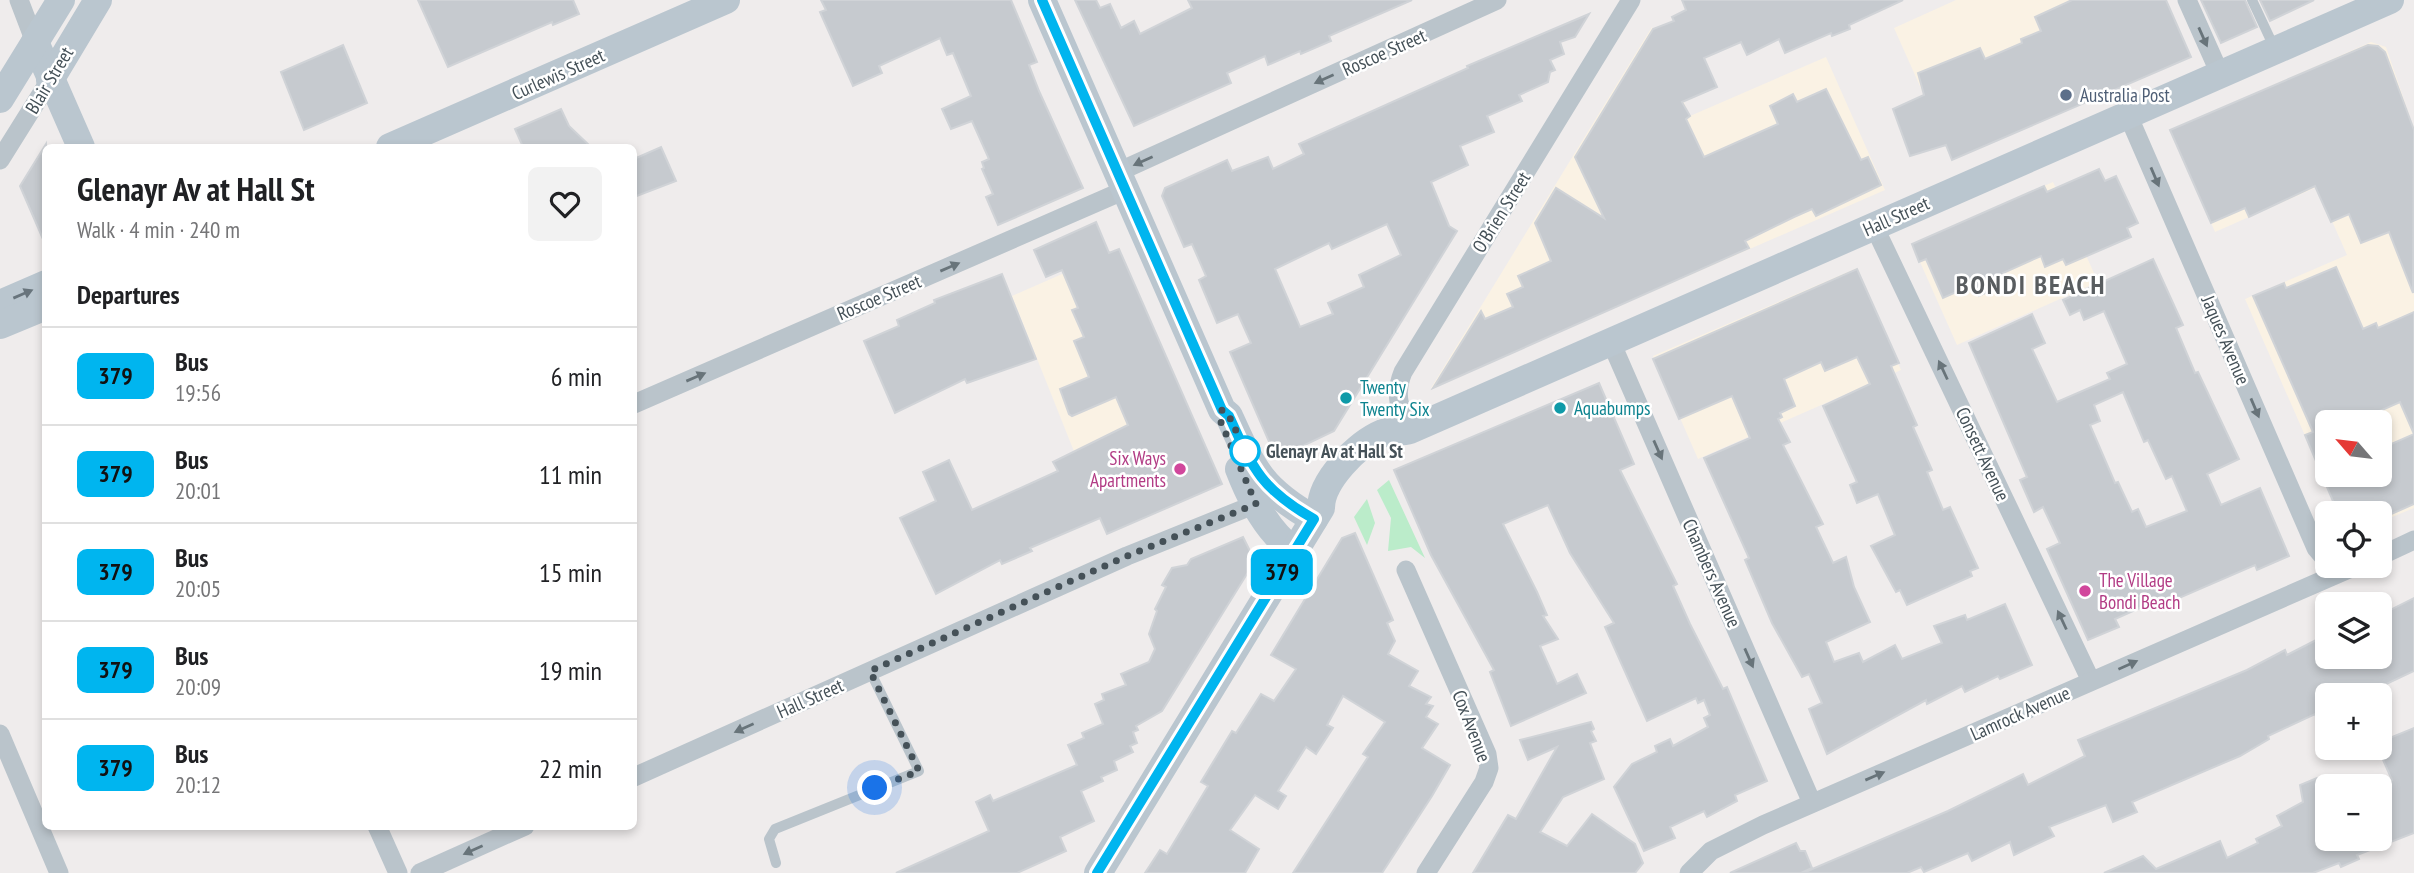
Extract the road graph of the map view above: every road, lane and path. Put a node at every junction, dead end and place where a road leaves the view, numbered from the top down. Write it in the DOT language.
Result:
graph roads {
  1 [pos="19,0"];
  2 [pos="61,0"];
  3 [pos="98,0"];
  4 [pos="726,0"];
  5 [pos="1042,0"];
  6 [pos="1497,0"];
  7 [pos="1631,0"];
  8 [pos="2187,0"];
  9 [pos="2252,0"];
  10 [pos="2390,0"];
  11 [pos="35,42"];
  12 [pos="2275,50"];
  13 [pos="2220,75"];
  14 [pos="50,79"];
  15 [pos="0,99"];
  16 [pos="2128,115"];
  17 [pos="80,144"];
  18 [pos="397,144"];
  19 [pos="0,160"];
  20 [pos="1121,181"];
  21 [pos="1874,226"];
  22 [pos="42,286"];
  23 [pos="0,303"];
  24 [pos="42,308"];
  25 [pos="0,325"];
  26 [pos="1611,342"];
  27 [pos="637,403"];
  28 [pos="1222,410"];
  29 [pos="1406,431"];
  30 [pos="1256,504"];
  31 [pos="1317,514"];
  32 [pos="2414,540"];
  33 [pos="2315,546"];
  34 [pos="2392,550"];
  35 [pos="1294,551"];
  36 [pos="1406,570"];
  37 [pos="2315,578"];
  38 [pos="870,671"];
  39 [pos="2091,681"];
  40 [pos="0,734"];
  41 [pos="637,776"];
  42 [pos="1812,803"];
  43 [pos="379,830"];
  44 [pos="516,830"];
  45 [pos="776,863"];
  46 [pos="59,873"];
  47 [pos="398,873"];
  48 [pos="420,873"];
  49 [pos="1098,873"];
  50 [pos="1426,873"];
  51 [pos="1689,873"];
  1 -- 11 [label="street"];
  2 -- 11 [label="street, Blair Street"];
  3 -- 14 [label="street, Blair Street"];
  4 -- 18 [label="street, Curlewis Street"];
  5 -- 20 [label="street"];
  6 -- 20 [label="street, Roscoe Street, one-way"];
  7 -- 29 [label="street, O'Brien Street"];
  8 -- 13 [label="street, one-way"];
  9 -- 12 [label="lane"];
  10 -- 12 [label="street, Hall Street"];
  11 -- 14 [label="street"];
  11 -- 15 [label="street, Blair Street"];
  12 -- 13 [label="street, Hall Street"];
  13 -- 16 [label="street, Hall Street"];
  14 -- 17 [label="street"];
  14 -- 19 [label="street, Blair Street"];
  16 -- 21 [label="street, Hall Street"];
  16 -- 33 [label="street, Jaques Avenue, one-way"];
  27 -- 20 [label="street, Roscoe Street, one-way"];
  20 -- 28 [label="street"];
  21 -- 26 [label="street, Hall Street"];
  39 -- 21 [label="street, Consett Avenue, one-way"];
  23 -- 22 [label="street, one-way"];
  24 -- 25 [label="street"];
  26 -- 29 [label="street, Hall Street"];
  26 -- 42 [label="street, Chambers Avenue, one-way"];
  28 -- 30 [label="street"];
  28 -- 31 [label="street"];
  29 -- 31 [label="street"];
  30 -- 35 [label="street"];
  30 -- 38 [label="street, Hall Street"];
  31 -- 35 [label="street"];
  32 -- 34 [label="street"];
  35 -- 49 [label="street"];
  36 -- 50 [label="street, Cox Avenue"];
  39 -- 37 [label="street, Lamrock Avenue, one-way"];
  38 -- 41 [label="street, Hall Street, one-way"];
  38 -- 45 [label="lane"];
  42 -- 39 [label="street, Lamrock Avenue, one-way"];
  40 -- 46 [label="street"];
  42 -- 51 [label="street, Lamrock Avenue"];
  43 -- 47 [label="street"];
  44 -- 48 [label="street, one-way"];
}
